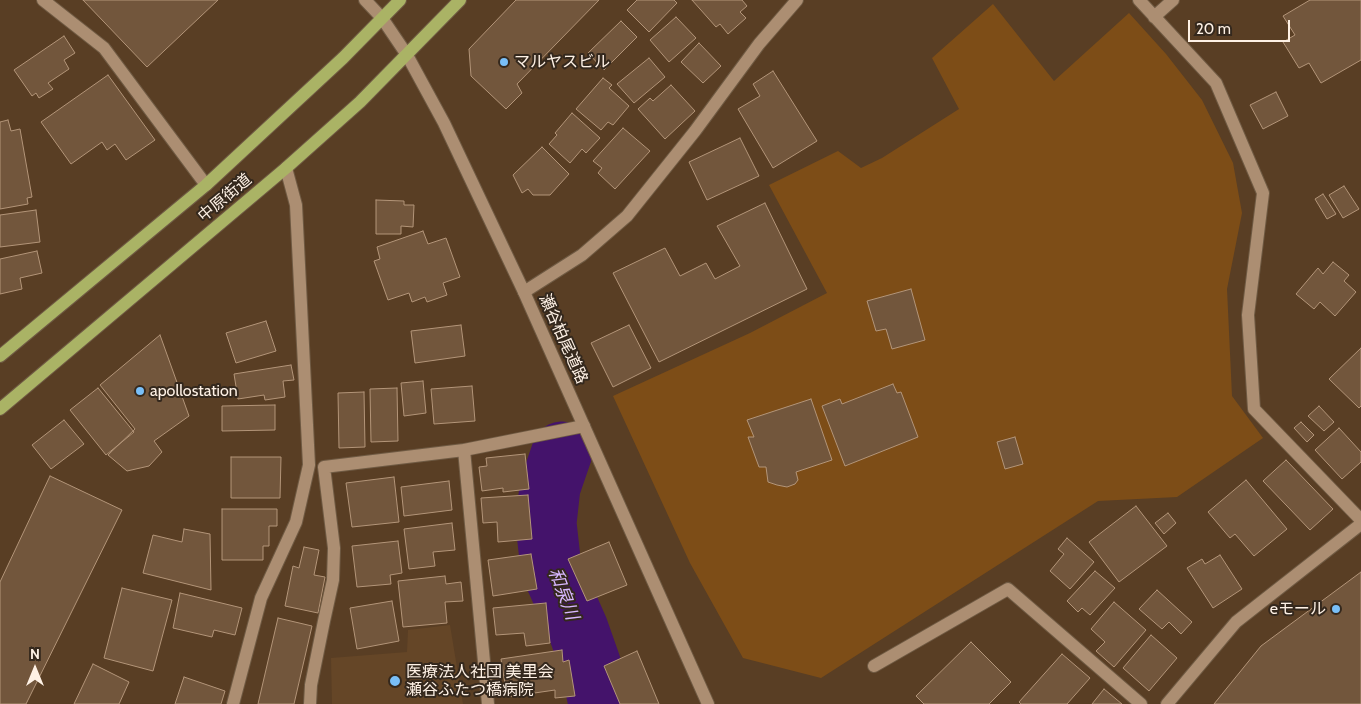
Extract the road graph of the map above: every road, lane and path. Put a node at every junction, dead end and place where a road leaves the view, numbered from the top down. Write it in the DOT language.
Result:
graph roads {
  1 [pos="43,0"];
  2 [pos="366,0"];
  3 [pos="400,0"];
  4 [pos="460,0"];
  5 [pos="798,0"];
  6 [pos="1139,0"];
  7 [pos="1173,0"];
  8 [pos="1154,17"];
  9 [pos="382,18"];
  10 [pos="407,55"];
  11 [pos="286,168"];
  12 [pos="206,186"];
  13 [pos="524,292"];
  14 [pos="0,356"];
  15 [pos="0,409"];
  16 [pos="584,426"];
  17 [pos="464,450"];
  18 [pos="309,465"];
  19 [pos="324,467"];
  20 [pos="1361,520"];
  21 [pos="1361,524"];
  22 [pos="874,666"];
  23 [pos="233,704"];
  24 [pos="310,704"];
  25 [pos="488,704"];
  26 [pos="708,704"];
  27 [pos="1141,704"];
  28 [pos="1167,704"];
  1 -- 12 [label="street"];
  2 -- 9 [label="street, 瀬谷柏尾道路"];
  3 -- 9 [label="main road, 中原街道"];
  4 -- 10 [label="main road, 中原街道"];
  5 -- 13 [label="street"];
  6 -- 8 [label="street"];
  7 -- 8 [label="street"];
  8 -- 20 [label="street"];
  9 -- 10 [label="street, 瀬谷柏尾道路"];
  9 -- 12 [label="main road, 中原街道"];
  10 -- 11 [label="main road, 中原街道"];
  10 -- 13 [label="street, 瀬谷柏尾道路"];
  11 -- 15 [label="main road, 中原街道"];
  11 -- 18 [label="street"];
  12 -- 14 [label="main road, 中原街道"];
  13 -- 16 [label="street, 瀬谷柏尾道路"];
  16 -- 17 [label="street"];
  16 -- 26 [label="street, 瀬谷柏尾道路"];
  17 -- 19 [label="street"];
  17 -- 25 [label="street"];
  18 -- 19 [label="street"];
  18 -- 23 [label="street"];
  19 -- 24 [label="street"];
  21 -- 28 [label="street"];
  22 -- 27 [label="street"];
}
